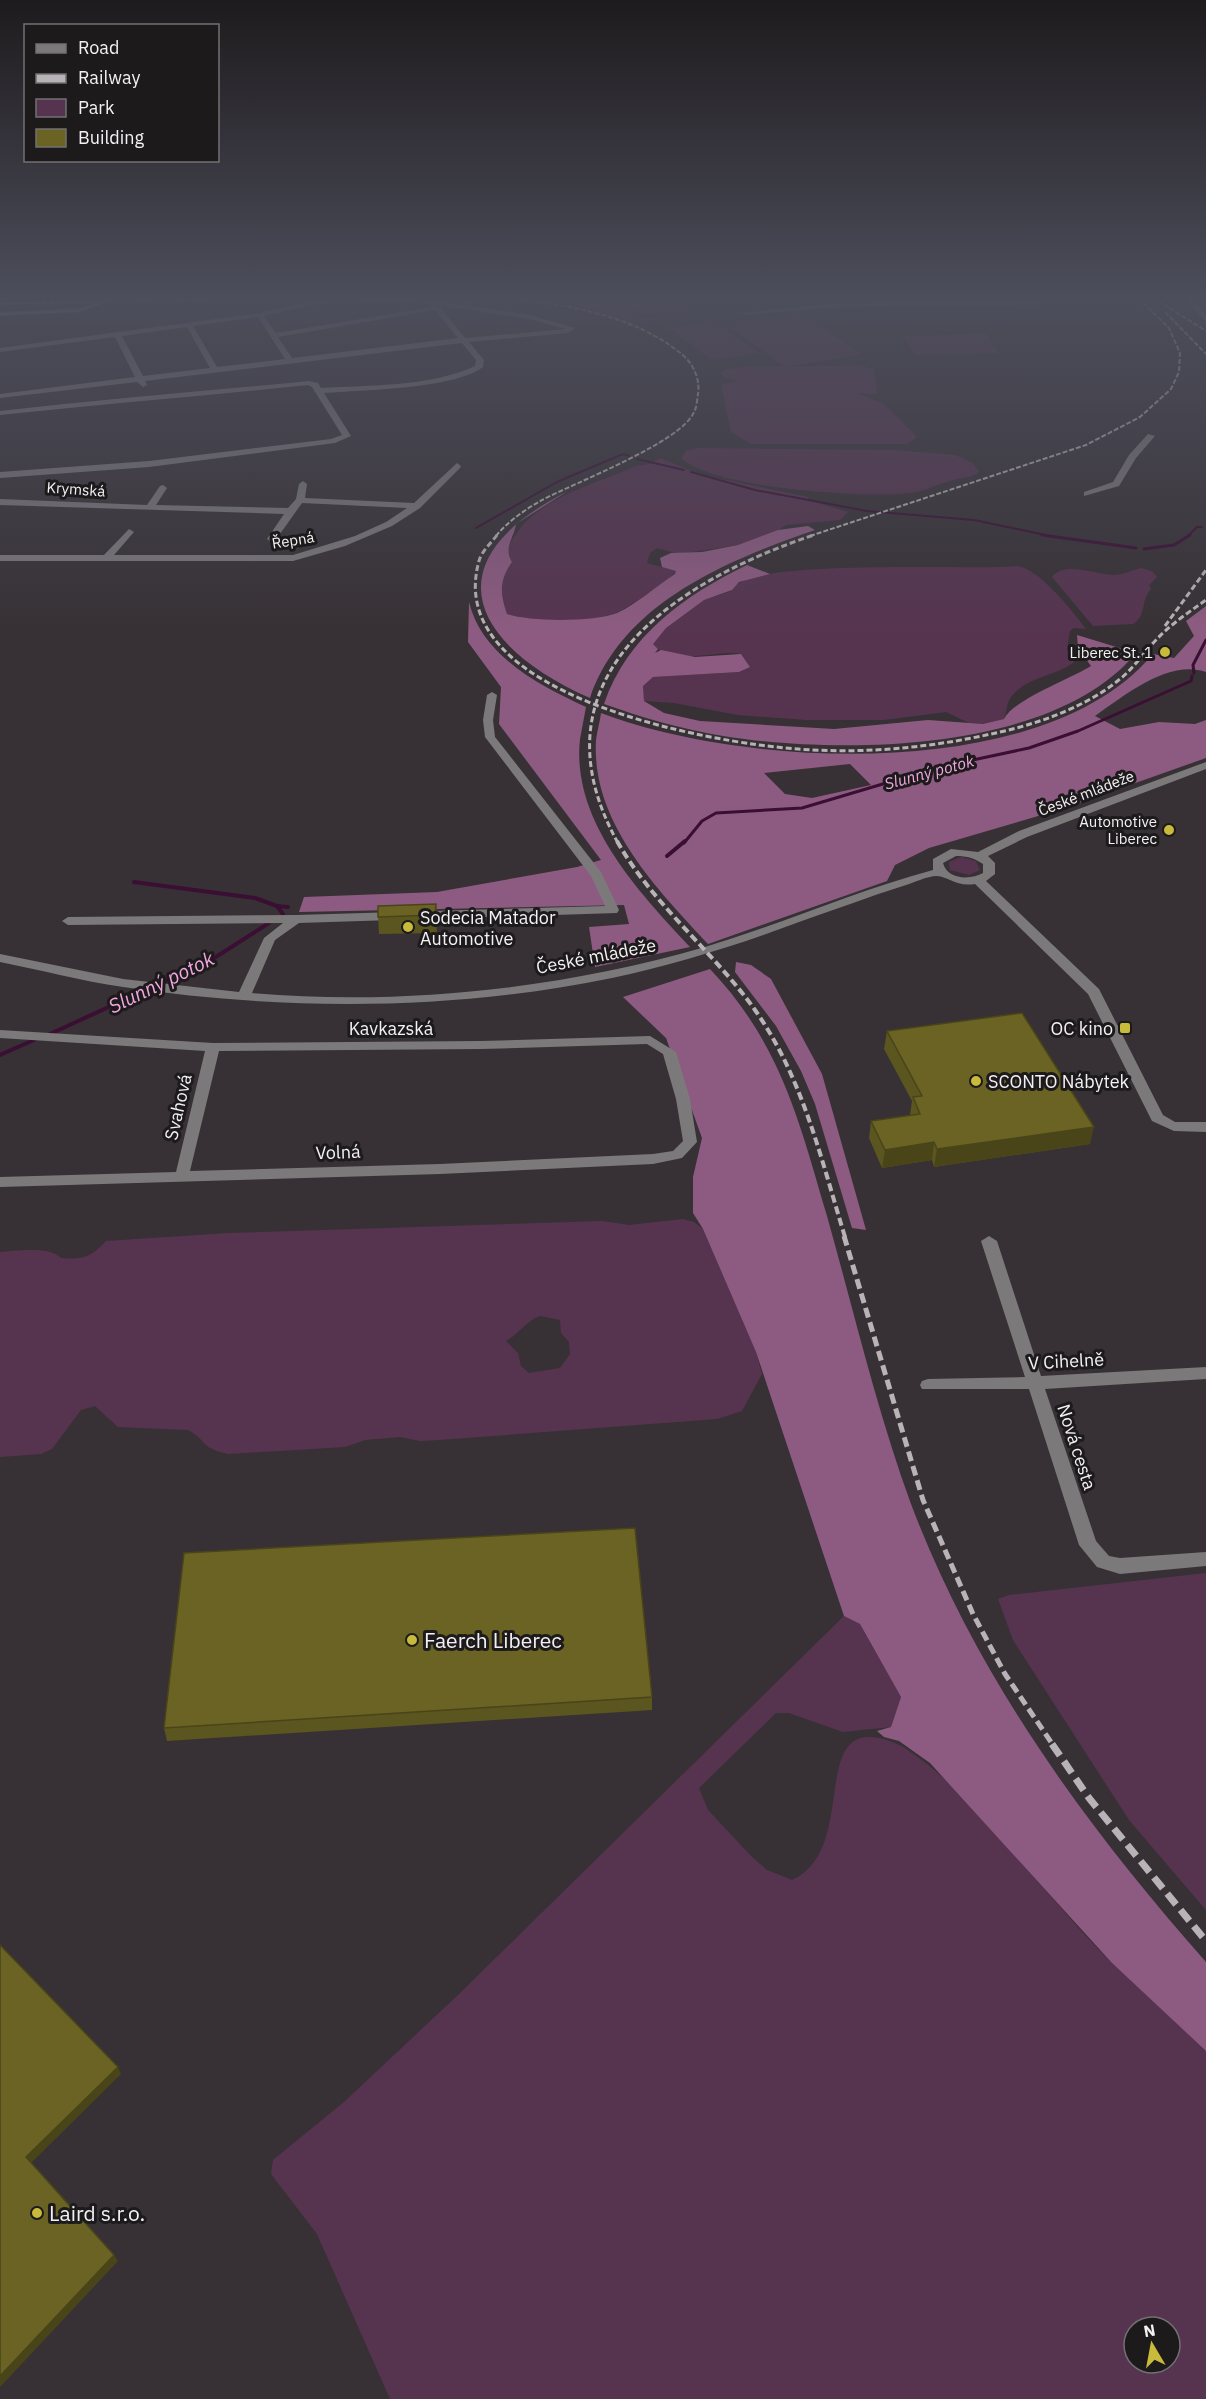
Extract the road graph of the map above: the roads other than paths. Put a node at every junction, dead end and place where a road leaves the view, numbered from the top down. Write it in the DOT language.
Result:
graph roads {
  1 [pos="40,409"];
  2 [pos="330,409"];
  3 [pos="0,413"];
  4 [pos="1151,435"];
  5 [pos="457,466"];
  6 [pos="0,475"];
  7 [pos="303,484"];
  8 [pos="163,488"];
  9 [pos="1087,494"];
  10 [pos="300,500"];
  11 [pos="0,502"];
  12 [pos="417,506"];
  13 [pos="150,507"];
  14 [pos="290,511"];
  15 [pos="129,532"];
  16 [pos="272,539"];
  17 [pos="0,558"];
  18 [pos="107,558"];
  19 [pos="492,695"];
  20 [pos="1206,765"];
  21 [pos="979,856"];
  22 [pos="940,872"];
  23 [pos="978,880"];
  24 [pos="296,919"];
  25 [pos="68,921"];
  26 [pos="0,958"];
  27 [pos="244,996"];
  28 [pos="0,1034"];
  29 [pos="213,1047"];
  30 [pos="1206,1127"];
  31 [pos="677,1155"];
  32 [pos="182,1176"];
  33 [pos="0,1182"];
  34 [pos="989,1241"];
  35 [pos="1206,1373"];
  36 [pos="1036,1383"];
  37 [pos="928,1385"];
  38 [pos="1206,1558"];
  1 -- 3 [label="street"];
  2 -- 6 [label="street"];
  4 -- 9 [label="street"];
  5 -- 12 [label="street, Řepná"];
  7 -- 10 [label="street"];
  8 -- 13 [label="street"];
  10 -- 12 [label="street"];
  10 -- 14 [label="street"];
  11 -- 13 [label="street, Krymská"];
  12 -- 18 [label="street, Řepná"];
  13 -- 14 [label="street, Krymská"];
  14 -- 16 [label="street"];
  15 -- 18 [label="street"];
  17 -- 18 [label="street, Řepná"];
  19 -- 24 [label="street"];
  20 -- 21 [label="street, České mládeže"];
  21 -- 22 [label="street"];
  21 -- 23 [label="street"];
  22 -- 23 [label="street, České mládeže"];
  22 -- 27 [label="street, České mládeže"];
  23 -- 30 [label="street"];
  24 -- 25 [label="street"];
  24 -- 27 [label="street"];
  26 -- 27 [label="street, České mládeže"];
  28 -- 29 [label="street, Kavkazská"];
  29 -- 31 [label="street, Kavkazská"];
  29 -- 32 [label="street, Svahová"];
  31 -- 32 [label="street, Volná"];
  32 -- 33 [label="street, Volná"];
  34 -- 36 [label="street, Nová cesta"];
  35 -- 36 [label="street, V Cihelně"];
  36 -- 37 [label="street, V Cihelně"];
  36 -- 38 [label="street, Nová cesta"];
}
